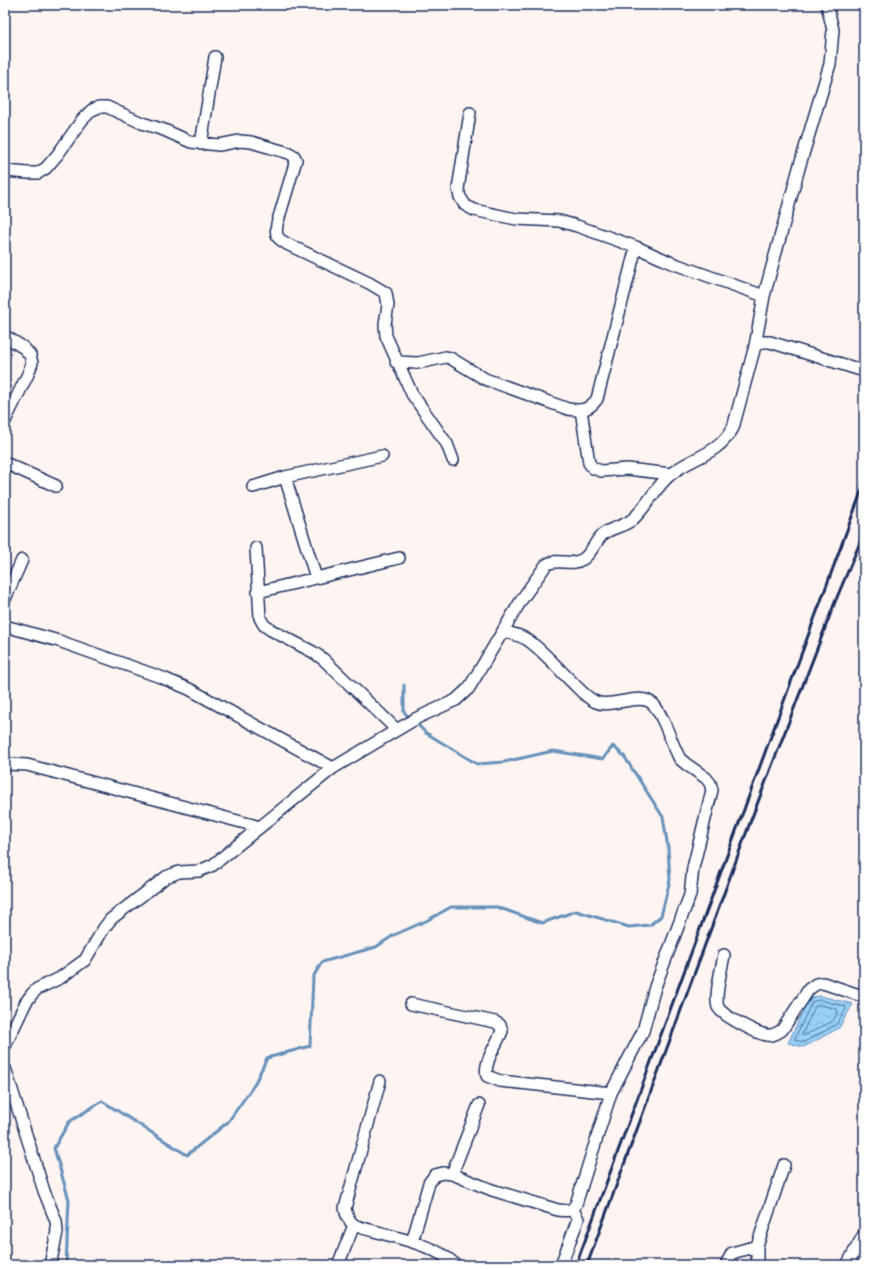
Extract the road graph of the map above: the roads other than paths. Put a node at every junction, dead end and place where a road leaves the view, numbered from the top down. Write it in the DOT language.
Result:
graph roads {
  1 [pos="827,5"];
  2 [pos="215,57"];
  3 [pos="470,113"];
  4 [pos="201,144"];
  5 [pos="5,171"];
  6 [pos="636,247"];
  7 [pos="764,296"];
  8 [pos="5,336"];
  9 [pos="754,346"];
  10 [pos="396,362"];
  11 [pos="864,371"];
  12 [pos="581,410"];
  13 [pos="5,421"];
  14 [pos="382,456"];
  15 [pos="453,460"];
  16 [pos="5,463"];
  17 [pos="671,474"];
  18 [pos="285,477"];
  19 [pos="56,486"];
  20 [pos="253,487"];
  21 [pos="256,548"];
  22 [pos="398,558"];
  23 [pos="22,560"];
  24 [pos="316,578"];
  25 [pos="258,592"];
  26 [pos="5,599"];
  27 [pos="5,626"];
  28 [pos="503,631"];
  29 [pos="398,729"];
  30 [pos="5,764"];
  31 [pos="333,768"];
  32 [pos="260,827"];
  33 [pos="724,955"];
  34 [pos="864,994"];
  35 [pos="411,1004"];
  36 [pos="5,1046"];
  37 [pos="5,1068"];
  38 [pos="380,1081"];
  39 [pos="612,1093"];
  40 [pos="478,1105"];
  41 [pos="784,1165"];
  42 [pos="452,1174"];
  43 [pos="572,1210"];
  44 [pos="354,1225"];
  45 [pos="864,1234"];
  46 [pos="412,1242"];
  47 [pos="757,1246"];
  48 [pos="50,1265"];
  49 [pos="338,1265"];
  50 [pos="456,1265"];
  51 [pos="561,1265"];
  52 [pos="726,1265"];
  53 [pos="757,1265"];
  54 [pos="847,1265"];
  1 -- 7 [label="street"];
  2 -- 4 [label="street"];
  3 -- 6 [label="street"];
  4 -- 5 [label="street"];
  4 -- 10 [label="street"];
  6 -- 7 [label="street"];
  6 -- 12 [label="street"];
  7 -- 9 [label="street"];
  8 -- 13 [label="street"];
  9 -- 11 [label="street"];
  9 -- 17 [label="street"];
  10 -- 12 [label="street"];
  10 -- 15 [label="street"];
  12 -- 17 [label="street"];
  14 -- 18 [label="street"];
  16 -- 19 [label="street"];
  17 -- 28 [label="street"];
  18 -- 20 [label="street"];
  18 -- 24 [label="street"];
  21 -- 25 [label="street"];
  22 -- 24 [label="street"];
  23 -- 26 [label="street"];
  24 -- 25 [label="street"];
  25 -- 29 [label="street"];
  27 -- 31 [label="street"];
  28 -- 29 [label="street"];
  28 -- 39 [label="street"];
  29 -- 31 [label="street"];
  30 -- 32 [label="street"];
  31 -- 32 [label="street"];
  32 -- 36 [label="street"];
  33 -- 34 [label="street"];
  35 -- 39 [label="street"];
  37 -- 48 [label="street"];
  38 -- 44 [label="street"];
  39 -- 43 [label="street"];
  40 -- 42 [label="street"];
  41 -- 47 [label="street"];
  42 -- 43 [label="street"];
  42 -- 46 [label="street"];
  43 -- 51 [label="street"];
  44 -- 46 [label="street"];
  44 -- 49 [label="street"];
  45 -- 54 [label="street"];
  46 -- 50 [label="street"];
  47 -- 52 [label="street"];
  47 -- 53 [label="street"];
}
